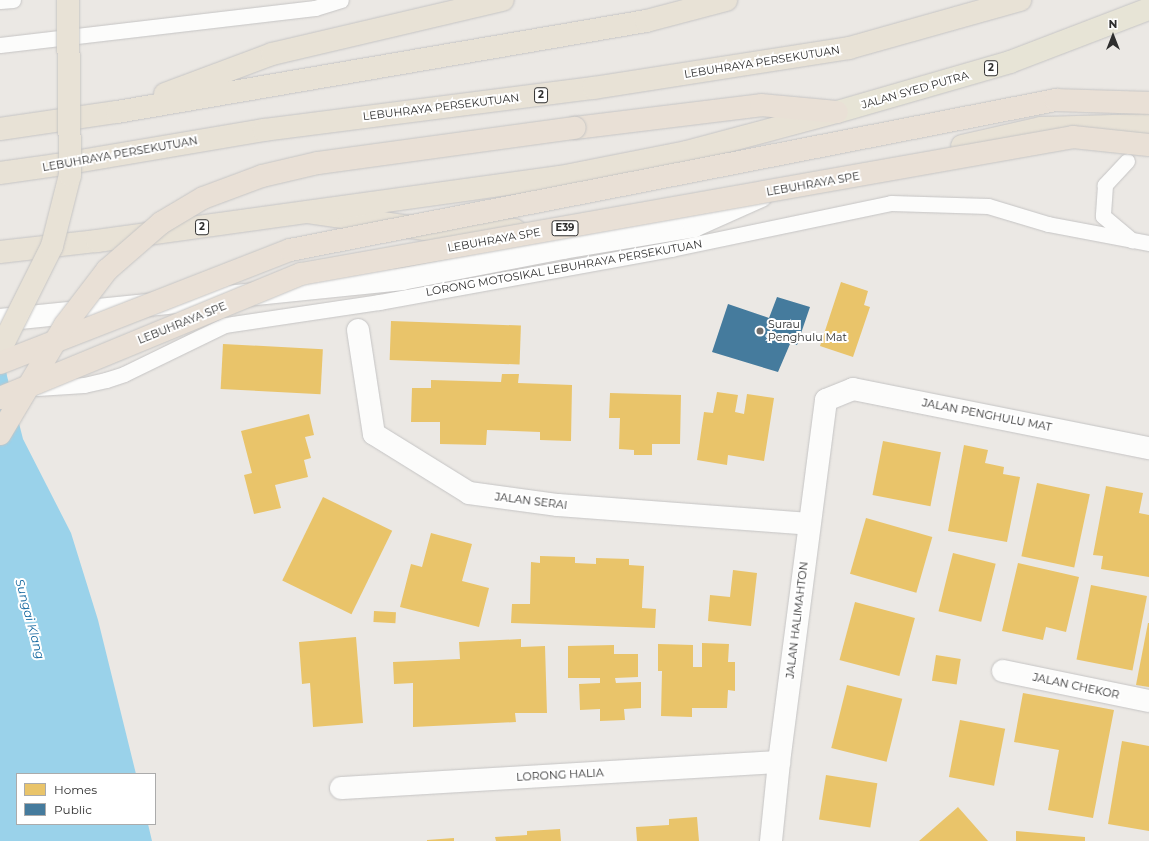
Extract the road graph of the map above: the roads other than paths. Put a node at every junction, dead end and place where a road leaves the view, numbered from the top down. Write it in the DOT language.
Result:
graph roads {
  1 [pos="13,0"];
  2 [pos="68,0"];
  3 [pos="341,0"];
  4 [pos="503,0"];
  5 [pos="726,0"];
  6 [pos="1020,0"];
  7 [pos="0,1"];
  8 [pos="1149,9"];
  9 [pos="0,45"];
  10 [pos="1149,103"];
  11 [pos="117,112"];
  12 [pos="837,112"];
  13 [pos="1149,125"];
  14 [pos="0,129"];
  15 [pos="987,141"];
  16 [pos="1149,146"];
  17 [pos="1127,161"];
  18 [pos="0,173"];
  19 [pos="808,175"];
  20 [pos="308,212"];
  21 [pos="1142,243"];
  22 [pos="0,252"];
  23 [pos="0,320"];
  24 [pos="358,330"];
  25 [pos="0,350"];
  26 [pos="0,362"];
  27 [pos="0,390"];
  28 [pos="0,398"];
  29 [pos="826,400"];
  30 [pos="0,434"];
  31 [pos="1149,448"];
  32 [pos="809,524"];
  33 [pos="1003,671"];
  34 [pos="1149,701"];
  35 [pos="778,762"];
  36 [pos="341,788"];
  37 [pos="771,841"];
  1 -- 7 [label="lane"];
  2 -- 25 [label="highway, bridge"];
  3 -- 9 [label="lane"];
  4 -- 11 [label="highway"];
  5 -- 11 [label="highway"];
  6 -- 18 [label="highway, LEBUHRAYA PERSEKUTUAN / 2"];
  8 -- 12 [label="main road, JALAN SYED PUTRA / 2"];
  10 -- 26 [label="highway, bridge"];
  11 -- 14 [label="highway"];
  12 -- 20 [label="highway, 2"];
  12 -- 30 [label="highway, bridge"];
  13 -- 15 [label="highway"];
  15 -- 16 [label="highway"];
  15 -- 19 [label="highway"];
  16 -- 28 [label="highway, LEBUHRAYA SPE / E39, bridge"];
  17 -- 21 [label="lane, LORONG MOTOSIKAL LEBUHRAYA PERSEKUTUAN"];
  19 -- 20 [label="highway"];
  19 -- 23 [label="street"];
  20 -- 22 [label="highway, 2"];
  21 -- 27 [label="lane, LORONG MOTOSIKAL LEBUHRAYA PERSEKUTUAN, bridge"];
  24 -- 32 [label="street, JALAN SERAI"];
  29 -- 31 [label="street, JALAN PENGHULU MAT"];
  29 -- 32 [label="street, JALAN HALIMAHTON"];
  32 -- 35 [label="street, JALAN HALIMAHTON"];
  33 -- 34 [label="street, JALAN CHEKOR"];
  35 -- 36 [label="street, LORONG HALIA"];
  35 -- 37 [label="street, JALAN HALIMAHTON"];
}
